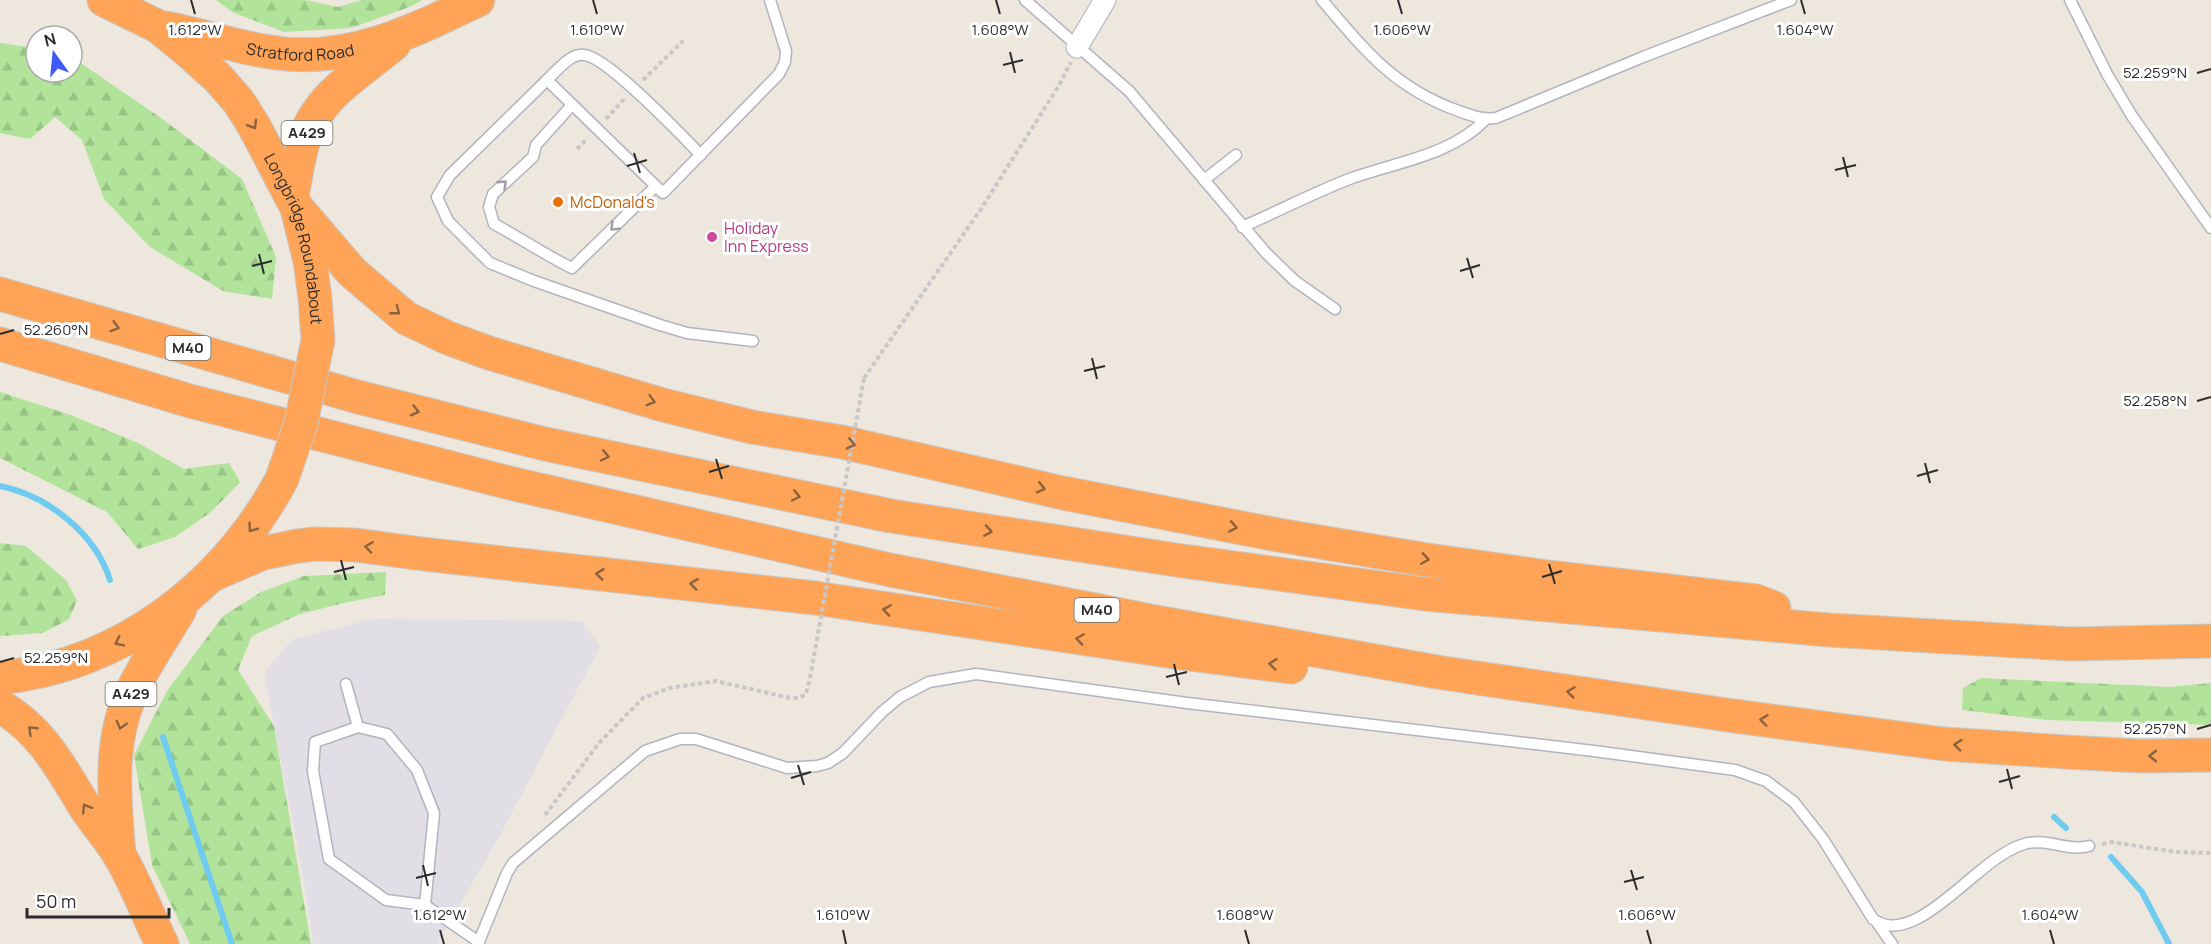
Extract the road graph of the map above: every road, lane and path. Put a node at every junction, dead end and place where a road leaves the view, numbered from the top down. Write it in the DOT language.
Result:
graph roads {
  1 [pos="104,0"];
  2 [pos="478,0"];
  3 [pos="770,0"];
  4 [pos="1025,0"];
  5 [pos="1105,0"];
  6 [pos="1322,0"];
  7 [pos="1791,0"];
  8 [pos="2070,0"];
  9 [pos="149,16"];
  10 [pos="407,34"];
  11 [pos="1077,47"];
  12 [pos="547,80"];
  13 [pos="572,105"];
  14 [pos="1486,119"];
  15 [pos="701,155"];
  16 [pos="1236,155"];
  17 [pos="1204,180"];
  18 [pos="656,186"];
  19 [pos="294,202"];
  20 [pos="1242,227"];
  21 [pos="2211,228"];
  22 [pos="0,294"];
  23 [pos="1335,309"];
  24 [pos="753,341"];
  25 [pos="0,344"];
  26 [pos="212,575"];
  27 [pos="186,599"];
  28 [pos="1829,630"];
  29 [pos="2211,641"];
  30 [pos="1437,672"];
  31 [pos="0,678"];
  32 [pos="346,684"];
  33 [pos="0,706"];
  34 [pos="358,727"];
  35 [pos="2211,756"];
  36 [pos="538,824"];
  37 [pos="2089,846"];
  38 [pos="2211,853"];
  39 [pos="119,855"];
  40 [pos="425,905"];
  41 [pos="1878,924"];
  42 [pos="478,943"];
  43 [pos="162,944"];
  44 [pos="1892,944"];
  1 -- 9 [label="highway, Longbridge Roundabout"];
  2 -- 10 [label="highway, Stratford Road / A429"];
  3 -- 15 [label="lane"];
  4 -- 11 [label="lane"];
  5 -- 11 [label="street"];
  6 -- 14 [label="lane"];
  7 -- 14 [label="lane"];
  8 -- 21 [label="lane"];
  9 -- 10 [label="highway, Stratford Road / A429"];
  9 -- 19 [label="highway, Longbridge Roundabout, one-way"];
  10 -- 19 [label="highway, Stratford Road / A429"];
  11 -- 17 [label="lane"];
  11 -- 36 [label="path, bridge"];
  12 -- 13 [label="lane"];
  12 -- 15 [label="lane"];
  12 -- 24 [label="lane"];
  13 -- 18 [label="lane"];
  18 -- 13 [label="lane, one-way"];
  14 -- 20 [label="lane"];
  15 -- 18 [label="lane"];
  16 -- 17 [label="lane"];
  17 -- 20 [label="lane"];
  19 -- 26 [label="highway, Longbridge Roundabout, one-way, bridge"];
  19 -- 28 [label="highway, M40, one-way"];
  20 -- 23 [label="lane"];
  22 -- 28 [label="highway, M40, one-way"];
  25 -- 30 [label="highway, M40"];
  26 -- 27 [label="highway, Longbridge Roundabout"];
  30 -- 26 [label="highway, M40, one-way"];
  27 -- 31 [label="highway, Longbridge Roundabout, one-way"];
  27 -- 39 [label="highway, A429, one-way"];
  28 -- 29 [label="highway, M40"];
  35 -- 30 [label="highway, M40, one-way"];
  32 -- 34 [label="lane"];
  39 -- 33 [label="highway, A429, one-way"];
  34 -- 40 [label="lane"];
  34 -- 40 [label="lane"];
  37 -- 38 [label="path"];
  37 -- 41 [label="lane"];
  39 -- 43 [label="highway, A429"];
  40 -- 42 [label="lane"];
  41 -- 42 [label="lane"];
  41 -- 44 [label="lane"];
}
